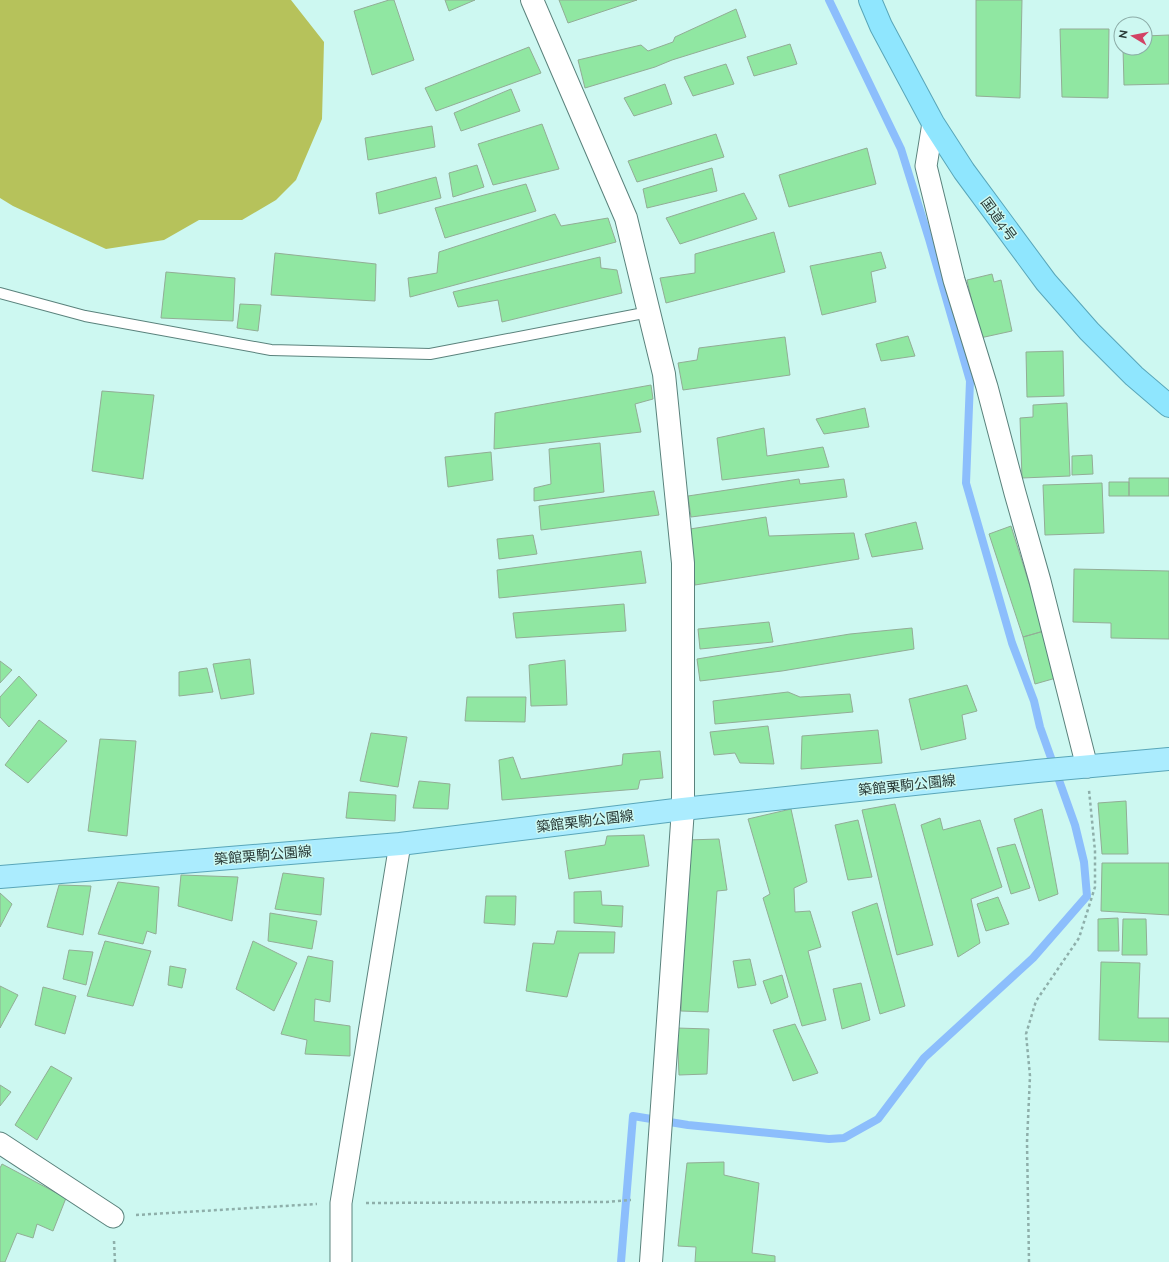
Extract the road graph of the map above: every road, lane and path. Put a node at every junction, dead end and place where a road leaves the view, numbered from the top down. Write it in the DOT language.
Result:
graph roads {
  1 [pos="532,0"];
  2 [pos="870,0"];
  3 [pos="933,123"];
  4 [pos="0,287"];
  5 [pos="0,293"];
  6 [pos="12,297"];
  7 [pos="649,312"];
  8 [pos="1169,406"];
  9 [pos="1169,759"];
  10 [pos="1080,768"];
  11 [pos="683,809"];
  12 [pos="400,844"];
  13 [pos="0,877"];
  14 [pos="0,1142"];
  15 [pos="636,1199"];
  16 [pos="607,1202"];
  17 [pos="113,1217"];
  18 [pos="341,1262"];
  19 [pos="651,1262"];
  20 [pos="1030,1262"];
  1 -- 7 [label="street"];
  2 -- 3 [label="highway, 国道4号"];
  3 -- 8 [label="highway, 国道4号"];
  3 -- 10 [label="street"];
  4 -- 6 [label="lane"];
  5 -- 6 [label="lane"];
  6 -- 7 [label="lane"];
  7 -- 11 [label="street"];
  9 -- 10 [label="main road, 築館栗駒公園線"];
  10 -- 11 [label="main road, 築館栗駒公園線"];
  10 -- 20 [label="path"];
  11 -- 12 [label="main road, 築館栗駒公園線"];
  11 -- 19 [label="street"];
  12 -- 13 [label="main road, 築館栗駒公園線"];
  12 -- 18 [label="street"];
  14 -- 17 [label="street"];
  15 -- 16 [label="path"];
}
